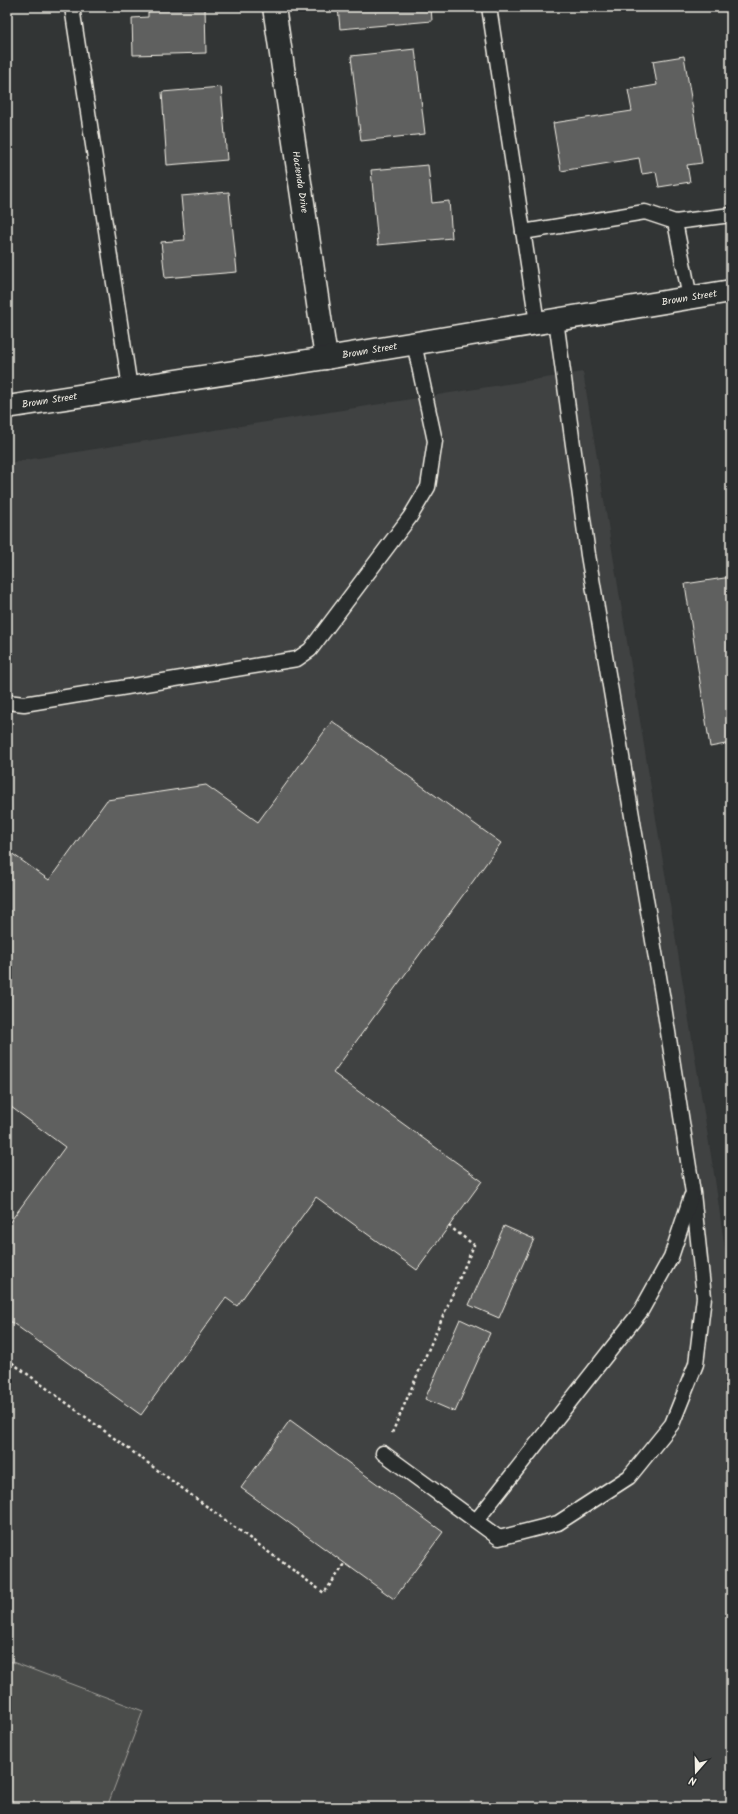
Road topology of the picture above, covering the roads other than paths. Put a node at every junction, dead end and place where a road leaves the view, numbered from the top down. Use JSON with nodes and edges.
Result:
{"nodes":[{"id":1,"x":72,"y":7,"type":"edge"},
{"id":2,"x":274,"y":7,"type":"edge"},
{"id":3,"x":489,"y":7,"type":"edge"},
{"id":4,"x":731,"y":215,"type":"edge"},
{"id":5,"x":675,"y":222,"type":"junction"},
{"id":6,"x":523,"y":232,"type":"junction"},
{"id":7,"x":731,"y":291,"type":"edge"},
{"id":8,"x":690,"y":298,"type":"junction"},
{"id":9,"x":546,"y":322,"type":"junction"},
{"id":10,"x":414,"y":343,"type":"junction"},
{"id":11,"x":326,"y":358,"type":"junction"},
{"id":12,"x":130,"y":388,"type":"junction"},
{"id":13,"x":7,"y":407,"type":"edge"},
{"id":14,"x":7,"y":702,"type":"edge"},
{"id":15,"x":693,"y":1193,"type":"junction"},
{"id":16,"x":383,"y":1453,"type":"road end"},
{"id":17,"x":476,"y":1521,"type":"junction"}],
"edges":[{"from":1,"to":12,"type":"lane"},
{"from":2,"to":11,"type":"main road","name":"Hacienda Drive"},
{"from":3,"to":6,"type":"lane"},
{"from":4,"to":5,"type":"lane"},
{"from":5,"to":6,"type":"lane"},
{"from":5,"to":8,"type":"lane"},
{"from":6,"to":9,"type":"lane"},
{"from":7,"to":8,"type":"main road","name":"Brown Street"},
{"from":8,"to":9,"type":"main road","name":"Brown Street"},
{"from":9,"to":10,"type":"main road","name":"Brown Street"},
{"from":9,"to":15,"type":"lane"},
{"from":10,"to":11,"type":"main road","name":"Brown Street"},
{"from":10,"to":14,"type":"lane"},
{"from":11,"to":12,"type":"main road","name":"Brown Street"},
{"from":12,"to":13,"type":"main road","name":"Brown Street"},
{"from":15,"to":17,"type":"lane"},
{"from":15,"to":17,"type":"lane"},
{"from":16,"to":17,"type":"lane"}]}
